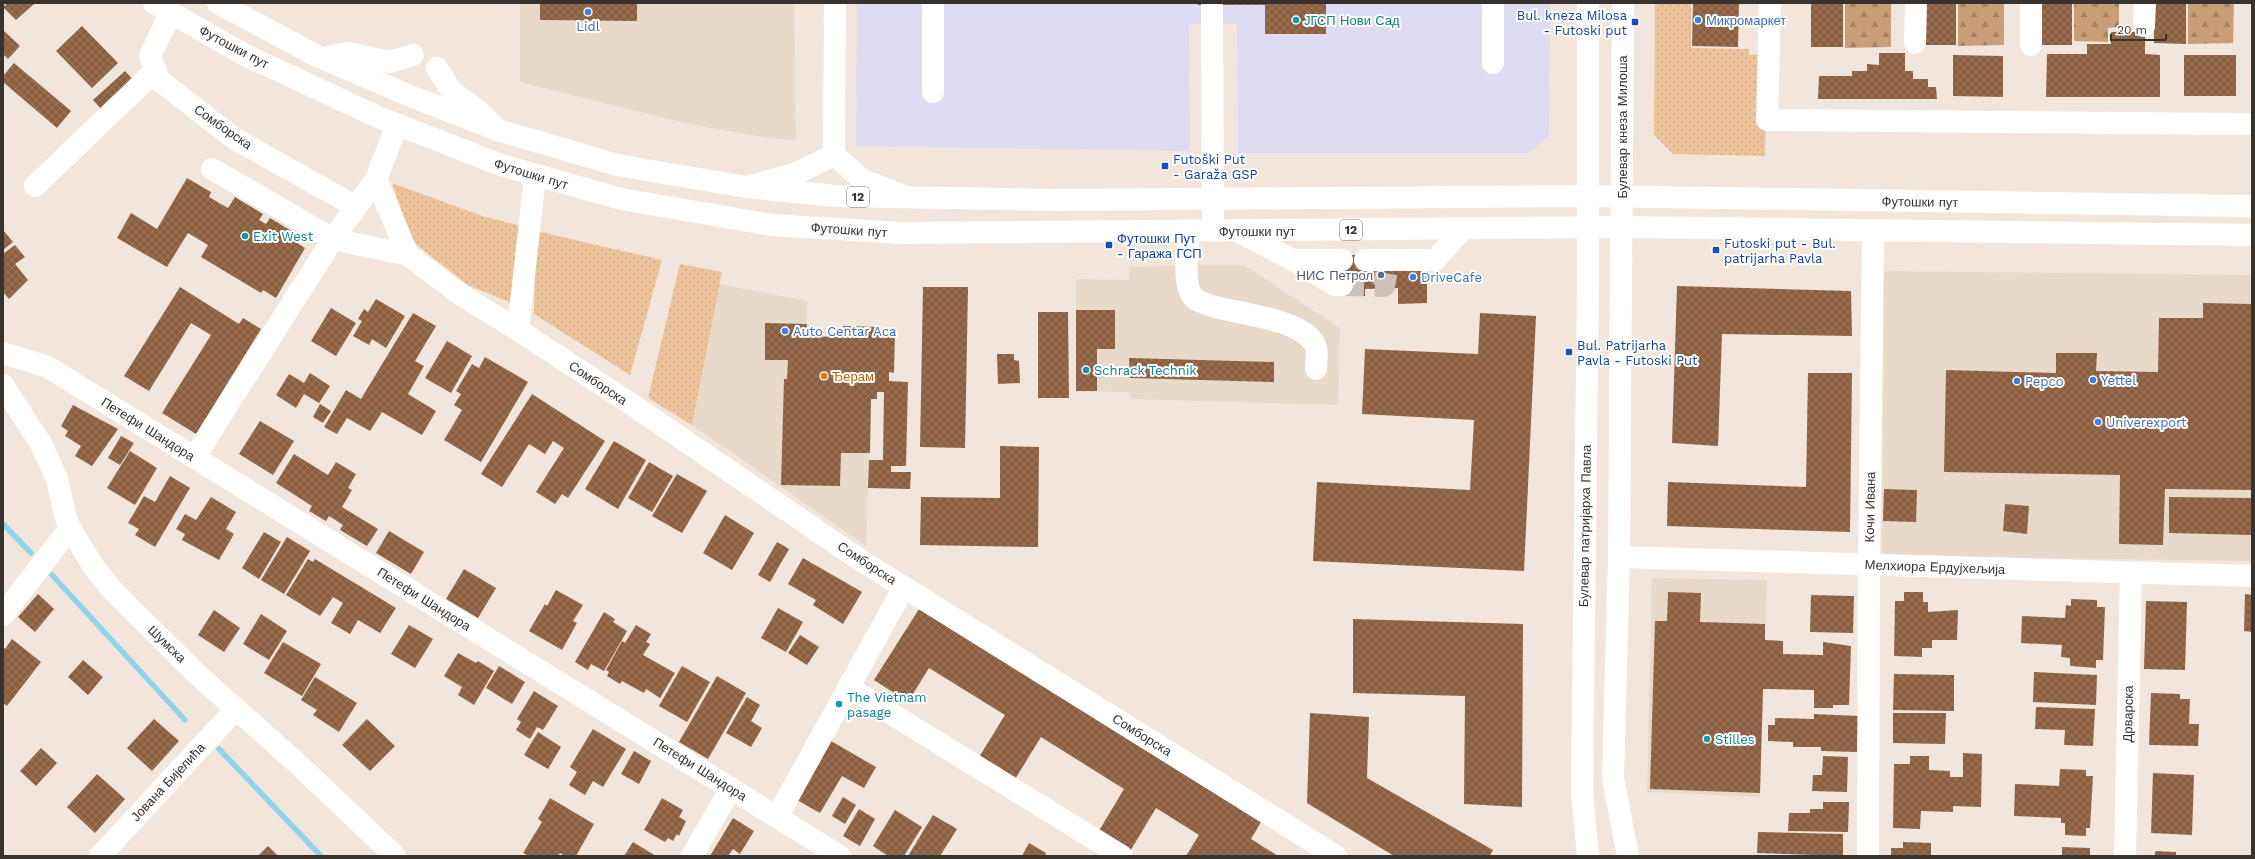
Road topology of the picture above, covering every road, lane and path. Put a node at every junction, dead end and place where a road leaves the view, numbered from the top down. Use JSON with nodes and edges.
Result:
{"nodes":[{"id":1,"x":218,"y":3,"type":"edge"},
{"id":2,"x":835,"y":3,"type":"edge"},
{"id":3,"x":933,"y":3,"type":"edge"},
{"id":4,"x":1493,"y":3,"type":"edge"},
{"id":5,"x":1588,"y":3,"type":"edge"},
{"id":6,"x":1623,"y":3,"type":"edge"},
{"id":7,"x":1770,"y":3,"type":"edge"},
{"id":8,"x":1916,"y":3,"type":"edge"},
{"id":9,"x":2031,"y":3,"type":"edge"},
{"id":10,"x":2145,"y":3,"type":"edge"},
{"id":11,"x":1212,"y":5,"type":"dead end"},
{"id":12,"x":163,"y":8,"type":"edge"},
{"id":13,"x":2144,"y":26,"type":"dead end"},
{"id":14,"x":1915,"y":43,"type":"dead end"},
{"id":15,"x":2031,"y":45,"type":"dead end"},
{"id":16,"x":413,"y":55,"type":"dead end"},
{"id":17,"x":324,"y":58,"type":"junction"},
{"id":18,"x":1493,"y":63,"type":"dead end"},
{"id":19,"x":437,"y":68,"type":"dead end"},
{"id":20,"x":156,"y":70,"type":"junction"},
{"id":21,"x":933,"y":92,"type":"dead end"},
{"id":22,"x":2252,"y":124,"type":"edge"},
{"id":23,"x":397,"y":125,"type":"junction"},
{"id":24,"x":498,"y":130,"type":"junction"},
{"id":25,"x":834,"y":155,"type":"junction"},
{"id":26,"x":212,"y":169,"type":"dead end"},
{"id":27,"x":535,"y":176,"type":"junction"},
{"id":28,"x":376,"y":179,"type":"junction"},
{"id":29,"x":35,"y":186,"type":"dead end"},
{"id":30,"x":746,"y":187,"type":"junction"},
{"id":31,"x":1588,"y":196,"type":"junction"},
{"id":32,"x":1622,"y":196,"type":"junction"},
{"id":33,"x":908,"y":198,"type":"junction"},
{"id":34,"x":1213,"y":198,"type":"junction"},
{"id":35,"x":355,"y":206,"type":"junction"},
{"id":36,"x":2252,"y":206,"type":"edge"},
{"id":37,"x":1588,"y":228,"type":"junction"},
{"id":38,"x":1622,"y":228,"type":"junction"},
{"id":39,"x":1463,"y":229,"type":"junction"},
{"id":40,"x":1873,"y":230,"type":"junction"},
{"id":41,"x":1189,"y":231,"type":"junction"},
{"id":42,"x":1213,"y":231,"type":"junction"},
{"id":43,"x":1239,"y":232,"type":"junction"},
{"id":44,"x":2252,"y":235,"type":"edge"},
{"id":45,"x":333,"y":240,"type":"junction"},
{"id":46,"x":408,"y":255,"type":"junction"},
{"id":47,"x":1293,"y":260,"type":"junction"},
{"id":48,"x":1342,"y":260,"type":"tunnel mouth"},
{"id":49,"x":1365,"y":260,"type":"dead end"},
{"id":50,"x":1342,"y":285,"type":"tunnel mouth"},
{"id":51,"x":518,"y":330,"type":"junction"},
{"id":52,"x":3,"y":352,"type":"edge"},
{"id":53,"x":1316,"y":369,"type":"dead end"},
{"id":54,"x":3,"y":385,"type":"edge"},
{"id":55,"x":194,"y":458,"type":"junction"},
{"id":56,"x":70,"y":528,"type":"junction"},
{"id":57,"x":1619,"y":557,"type":"junction"},
{"id":58,"x":1869,"y":565,"type":"junction"},
{"id":59,"x":2131,"y":573,"type":"junction"},
{"id":60,"x":2252,"y":576,"type":"edge"},
{"id":61,"x":904,"y":587,"type":"junction"},
{"id":62,"x":3,"y":614,"type":"edge"},
{"id":63,"x":848,"y":687,"type":"junction"},
{"id":64,"x":236,"y":709,"type":"junction"},
{"id":65,"x":731,"y":788,"type":"junction"},
{"id":66,"x":777,"y":817,"type":"junction"},
{"id":67,"x":100,"y":856,"type":"edge"},
{"id":68,"x":395,"y":856,"type":"edge"},
{"id":69,"x":692,"y":856,"type":"edge"},
{"id":70,"x":840,"y":856,"type":"edge"},
{"id":71,"x":1122,"y":856,"type":"edge"},
{"id":72,"x":1336,"y":856,"type":"edge"},
{"id":73,"x":1588,"y":856,"type":"edge"},
{"id":74,"x":1628,"y":856,"type":"edge"},
{"id":75,"x":1868,"y":856,"type":"edge"},
{"id":76,"x":2125,"y":856,"type":"edge"}],
"edges":[{"from":1,"to":17,"type":"main road","number":"12"},
{"from":2,"to":25,"type":"main road"},
{"from":3,"to":21,"type":"main road"},
{"from":4,"to":18,"type":"main road"},
{"from":5,"to":31,"type":"main road"},
{"from":6,"to":32,"type":"main road","name":"Булевар кнеза Милоша"},
{"from":7,"to":22,"type":"main road"},
{"from":8,"to":14,"type":"main road"},
{"from":9,"to":15,"type":"main road"},
{"from":10,"to":13,"type":"main road"},
{"from":11,"to":34,"type":"main road"},
{"from":12,"to":20,"type":"main road","name":"Сомборска"},
{"from":12,"to":23,"type":"main road","name":"Футошки пут","number":"12"},
{"from":16,"to":17,"type":"main road"},
{"from":17,"to":24,"type":"main road","number":"12"},
{"from":19,"to":24,"type":"main road"},
{"from":20,"to":29,"type":"main road"},
{"from":20,"to":35,"type":"main road","name":"Сомборска"},
{"from":23,"to":27,"type":"main road","name":"Футошки пут","number":"12"},
{"from":23,"to":28,"type":"main road"},
{"from":24,"to":30,"type":"main road","number":"12"},
{"from":25,"to":30,"type":"main road"},
{"from":25,"to":33,"type":"main road"},
{"from":26,"to":45,"type":"main road","name":"Сомборска"},
{"from":27,"to":41,"type":"main road","name":"Футошки пут","number":"12"},
{"from":27,"to":51,"type":"main road"},
{"from":28,"to":35,"type":"main road"},
{"from":28,"to":46,"type":"main road","name":"Сомборска"},
{"from":30,"to":33,"type":"main road","number":"12"},
{"from":31,"to":32,"type":"main road","name":"Футошки пут"},
{"from":31,"to":34,"type":"main road","number":"12"},
{"from":31,"to":37,"type":"main road","name":"Булевар патријарха Павла"},
{"from":32,"to":36,"type":"main road","name":"Футошки пут"},
{"from":32,"to":38,"type":"main road","name":"Булевар кнеза Милоша"},
{"from":33,"to":34,"type":"main road","number":"12"},
{"from":34,"to":42,"type":"main road"},
{"from":35,"to":45,"type":"main road"},
{"from":37,"to":38,"type":"main road","number":"12"},
{"from":37,"to":39,"type":"main road","name":"Футошки пут","number":"12"},
{"from":37,"to":73,"type":"main road","name":"Булевар патријарха Павла"},
{"from":38,"to":40,"type":"main road"},
{"from":38,"to":57,"type":"main road"},
{"from":39,"to":43,"type":"main road","name":"Футошки пут","number":"12"},
{"from":39,"to":49,"type":"main road"},
{"from":40,"to":44,"type":"main road"},
{"from":40,"to":58,"type":"main road","name":"Кочи Ивана"},
{"from":41,"to":42,"type":"main road","name":"Футошки пут","number":"12"},
{"from":41,"to":53,"type":"main road"},
{"from":42,"to":43,"type":"main road","name":"Футошки пут","number":"12"},
{"from":43,"to":47,"type":"main road"},
{"from":45,"to":46,"type":"main road","name":"Сомборска"},
{"from":45,"to":55,"type":"main road"},
{"from":46,"to":51,"type":"main road","name":"Сомборска"},
{"from":47,"to":48,"type":"main road"},
{"from":47,"to":50,"type":"main road"},
{"from":51,"to":61,"type":"main road","name":"Сомборска"},
{"from":52,"to":55,"type":"main road","name":"Петефи Шандора"},
{"from":54,"to":56,"type":"main road","name":"Шумска"},
{"from":55,"to":65,"type":"main road","name":"Петефи Шандора"},
{"from":56,"to":62,"type":"main road"},
{"from":56,"to":64,"type":"main road","name":"Шумска"},
{"from":57,"to":58,"type":"main road","name":"Мелхиора Ердујхељија"},
{"from":57,"to":74,"type":"main road"},
{"from":58,"to":59,"type":"main road","name":"Мелхиора Ердујхељија"},
{"from":58,"to":75,"type":"main road","name":"Кочи Ивана"},
{"from":59,"to":60,"type":"main road","name":"Мелхиора Ердујхељија"},
{"from":59,"to":76,"type":"main road","name":"Дрварска"},
{"from":61,"to":63,"type":"main road"},
{"from":61,"to":72,"type":"main road","name":"Сомборска"},
{"from":63,"to":66,"type":"main road"},
{"from":63,"to":71,"type":"main road"},
{"from":64,"to":67,"type":"main road","name":"Јована Бијелића"},
{"from":64,"to":68,"type":"main road","name":"Шумска"},
{"from":65,"to":66,"type":"main road","name":"Петефи Шандора"},
{"from":65,"to":69,"type":"main road"},
{"from":66,"to":70,"type":"main road","name":"Петефи Шандора"}]}
